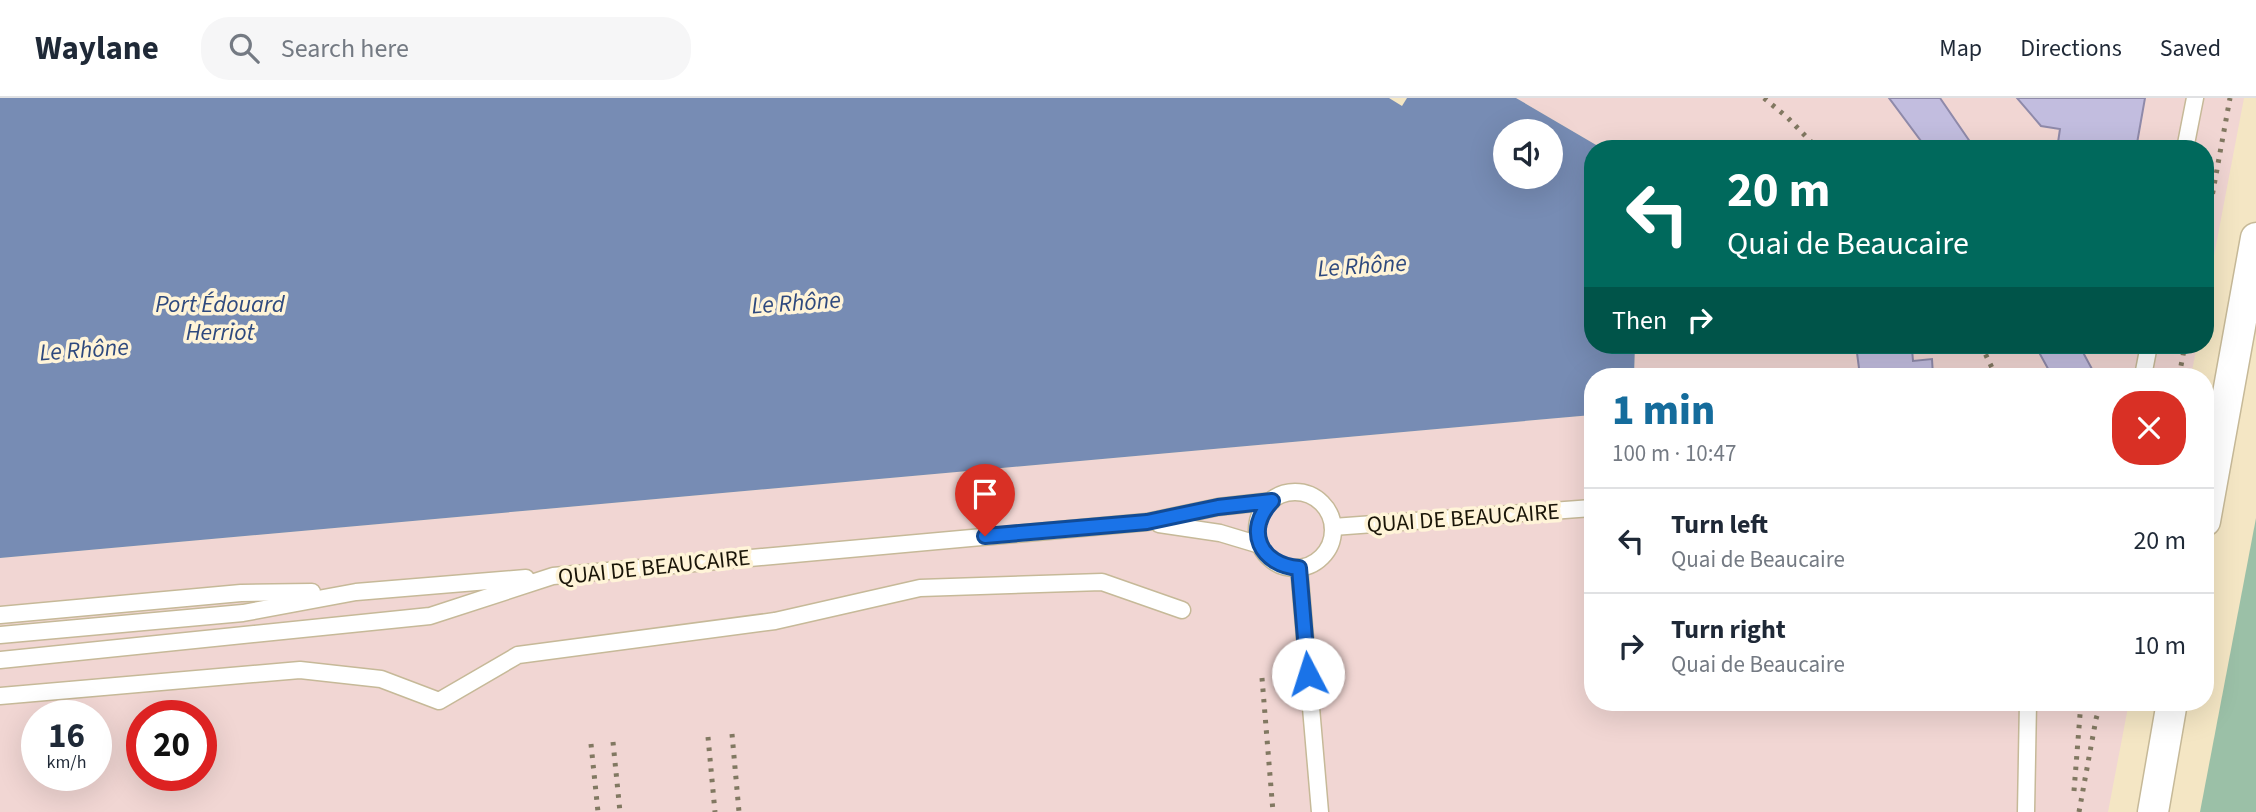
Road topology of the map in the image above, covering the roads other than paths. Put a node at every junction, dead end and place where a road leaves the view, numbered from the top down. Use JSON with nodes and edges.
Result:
{"nodes":[{"id":1,"x":2195,"y":98,"type":"edge"},
{"id":2,"x":2188,"y":140,"type":"edge"},
{"id":3,"x":2256,"y":238,"type":"edge"},
{"id":4,"x":2214,"y":471,"type":"edge"},
{"id":5,"x":1272,"y":501,"type":"junction"},
{"id":6,"x":1584,"y":509,"type":"edge"},
{"id":7,"x":1147,"y":522,"type":"junction"},
{"id":8,"x":1333,"y":527,"type":"junction"},
{"id":9,"x":1260,"y":545,"type":"junction"},
{"id":10,"x":1299,"y":568,"type":"junction"},
{"id":11,"x":553,"y":576,"type":"junction"},
{"id":12,"x":356,"y":592,"type":"junction"},
{"id":13,"x":1182,"y":610,"type":"dead end"},
{"id":14,"x":0,"y":615,"type":"edge"},
{"id":15,"x":0,"y":635,"type":"edge"},
{"id":16,"x":0,"y":660,"type":"edge"},
{"id":17,"x":0,"y":696,"type":"edge"},
{"id":18,"x":2028,"y":711,"type":"edge"},
{"id":19,"x":2170,"y":711,"type":"edge"},
{"id":20,"x":1320,"y":812,"type":"edge"},
{"id":21,"x":2026,"y":812,"type":"edge"},
{"id":22,"x":2152,"y":812,"type":"edge"}],
"edges":[{"from":1,"to":2,"type":"lane"},
{"from":3,"to":4,"type":"street"},
{"from":5,"to":7,"type":"lane","name":"QUAI DE BEAUCAIRE"},
{"from":5,"to":8,"type":"lane","name":"QUAI DE BEAUCAIRE"},
{"from":5,"to":9,"type":"lane"},
{"from":6,"to":8,"type":"lane","name":"QUAI DE BEAUCAIRE"},
{"from":7,"to":9,"type":"lane","name":"QUAI DE BEAUCAIRE"},
{"from":7,"to":11,"type":"lane","name":"QUAI DE BEAUCAIRE"},
{"from":8,"to":10,"type":"lane","name":"QUAI DE BEAUCAIRE"},
{"from":9,"to":10,"type":"lane","name":"QUAI DE BEAUCAIRE"},
{"from":10,"to":20,"type":"lane"},
{"from":11,"to":12,"type":"lane"},
{"from":11,"to":16,"type":"lane","name":"QUAI DE BEAUCAIRE"},
{"from":12,"to":14,"type":"lane"},
{"from":12,"to":15,"type":"lane"},
{"from":13,"to":17,"type":"lane"},
{"from":18,"to":21,"type":"lane"},
{"from":19,"to":22,"type":"street"}]}
